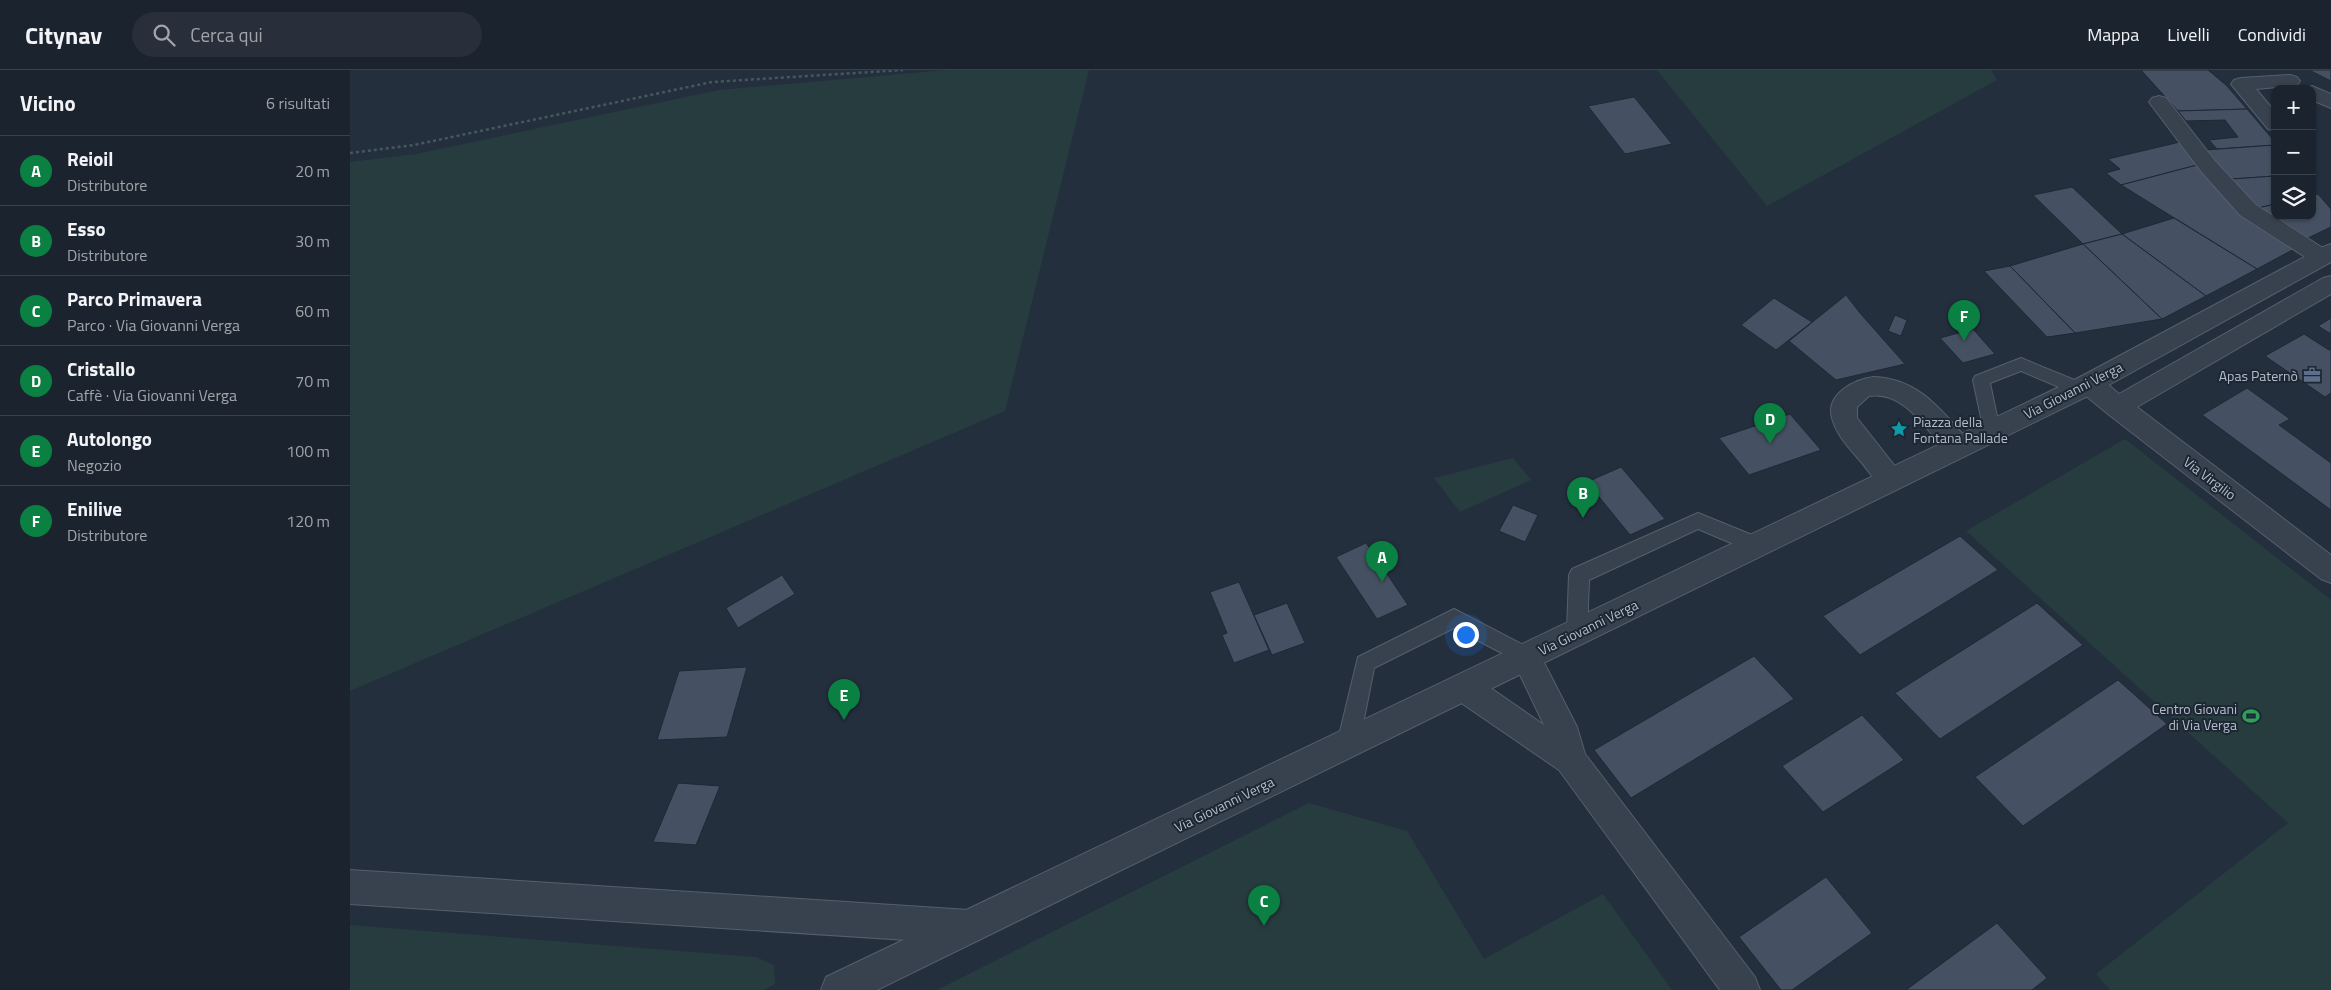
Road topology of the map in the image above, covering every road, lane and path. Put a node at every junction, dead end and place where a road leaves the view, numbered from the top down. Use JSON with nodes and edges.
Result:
{"nodes":[{"id":1,"x":903,"y":70,"type":"edge"},
{"id":2,"x":2270,"y":70,"type":"edge"},
{"id":3,"x":2298,"y":85,"type":"edge"},
{"id":4,"x":2159,"y":102,"type":"dead end"},
{"id":5,"x":2271,"y":120,"type":"edge"},
{"id":6,"x":350,"y":152,"type":"edge"},
{"id":7,"x":2326,"y":255,"type":"edge"},
{"id":8,"x":2331,"y":284,"type":"edge"},
{"id":9,"x":2084,"y":386,"type":"junction"},
{"id":10,"x":2117,"y":407,"type":"junction"},
{"id":11,"x":1991,"y":431,"type":"junction"},
{"id":12,"x":1960,"y":447,"type":"junction"},
{"id":13,"x":1892,"y":479,"type":"junction"},
{"id":14,"x":1755,"y":545,"type":"junction"},
{"id":15,"x":2331,"y":571,"type":"edge"},
{"id":16,"x":1578,"y":632,"type":"junction"},
{"id":17,"x":1526,"y":656,"type":"junction"},
{"id":18,"x":1464,"y":688,"type":"junction"},
{"id":19,"x":1348,"y":744,"type":"junction"},
{"id":20,"x":1570,"y":760,"type":"junction"},
{"id":21,"x":350,"y":887,"type":"edge"},
{"id":22,"x":969,"y":927,"type":"junction"},
{"id":23,"x":839,"y":990,"type":"edge"},
{"id":24,"x":1742,"y":990,"type":"edge"}],
"edges":[{"from":1,"to":6,"type":"path"},
{"from":2,"to":3,"type":"street"},
{"from":3,"to":5,"type":"street"},
{"from":4,"to":7,"type":"street"},
{"from":7,"to":9,"type":"street","name":"Via Giovanni Verga"},
{"from":8,"to":10,"type":"street"},
{"from":9,"to":10,"type":"street","name":"Via Virgilio"},
{"from":9,"to":11,"type":"street","name":"Via Giovanni Verga"},
{"from":9,"to":11,"type":"lane"},
{"from":10,"to":15,"type":"street","name":"Via Virgilio"},
{"from":11,"to":12,"type":"street","name":"Via Giovanni Verga"},
{"from":12,"to":13,"type":"street","name":"Via Giovanni Verga"},
{"from":12,"to":13,"type":"street"},
{"from":13,"to":14,"type":"street","name":"Via Giovanni Verga"},
{"from":14,"to":16,"type":"street","name":"Via Giovanni Verga"},
{"from":14,"to":16,"type":"lane"},
{"from":16,"to":17,"type":"street","name":"Via Giovanni Verga"},
{"from":17,"to":18,"type":"street","name":"Via Giovanni Verga"},
{"from":17,"to":19,"type":"lane"},
{"from":17,"to":20,"type":"street"},
{"from":18,"to":19,"type":"street","name":"Via Giovanni Verga"},
{"from":18,"to":20,"type":"street"},
{"from":19,"to":22,"type":"street","name":"Via Giovanni Verga"},
{"from":20,"to":24,"type":"street"},
{"from":21,"to":22,"type":"street"},
{"from":22,"to":23,"type":"street","name":"Via Giovanni Verga"}]}
